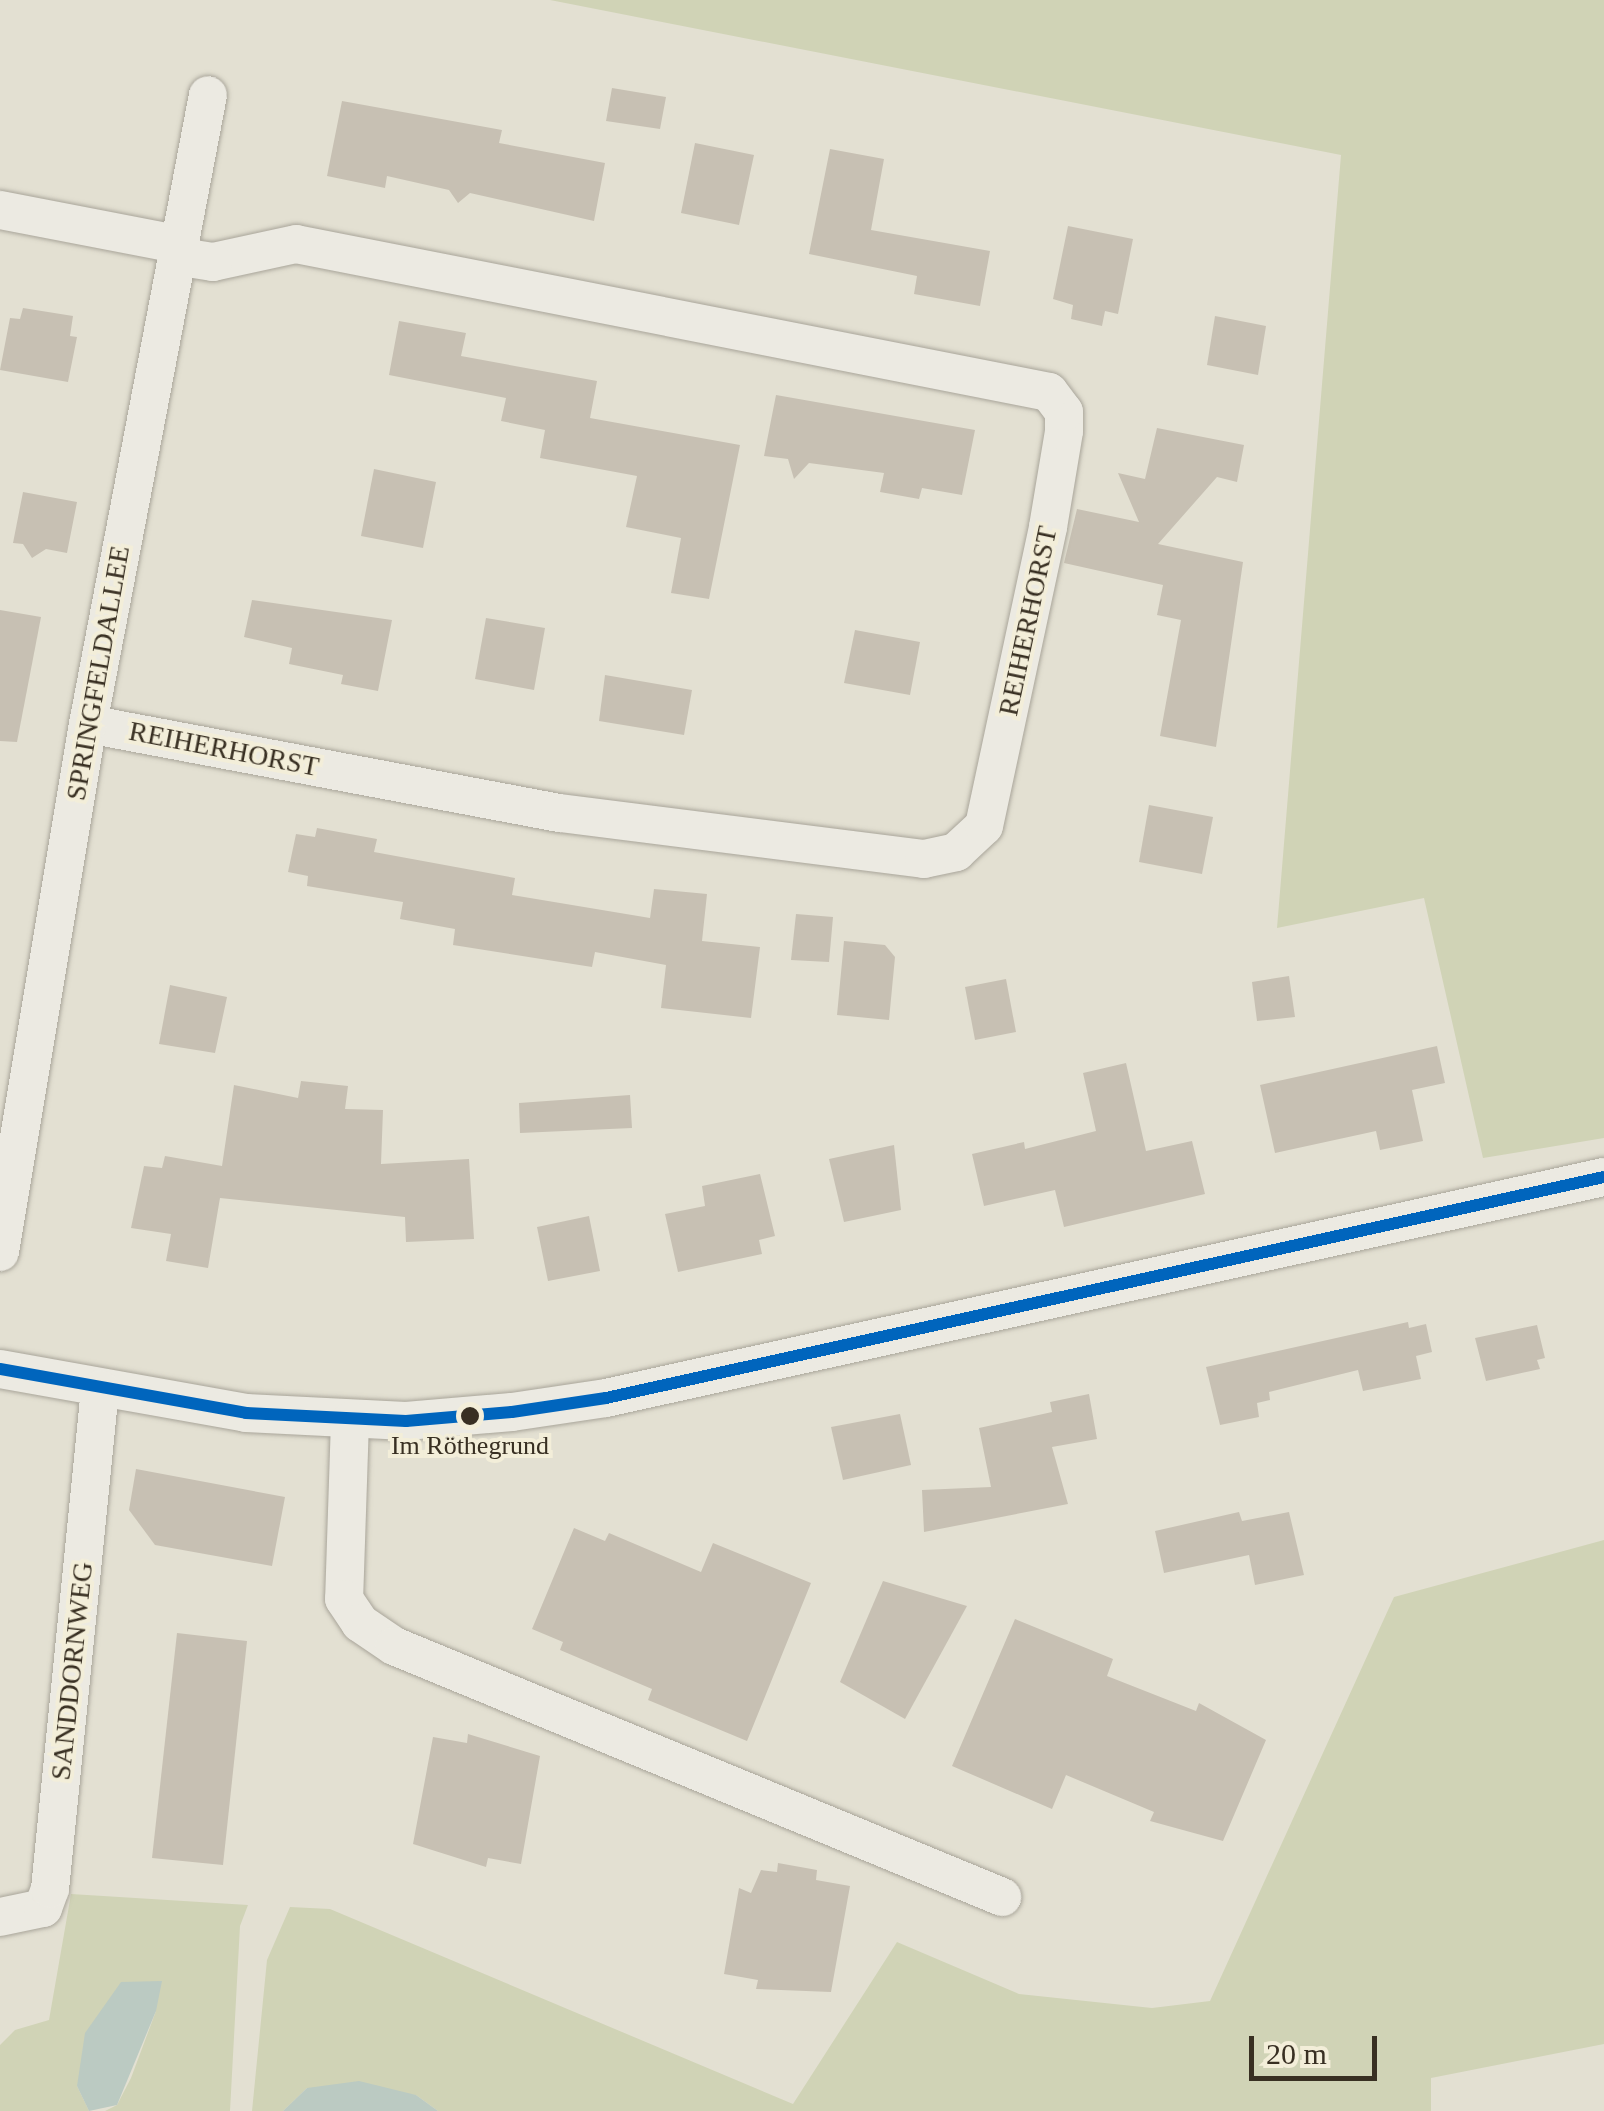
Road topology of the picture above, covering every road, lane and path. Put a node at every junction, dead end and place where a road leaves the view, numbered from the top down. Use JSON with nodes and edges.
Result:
{"nodes":[{"id":1,"x":208,"y":96,"type":"dead end"},
{"id":2,"x":0,"y":210,"type":"edge"},
{"id":3,"x":177,"y":250,"type":"junction"},
{"id":4,"x":88,"y":724,"type":"junction"},
{"id":5,"x":1604,"y":1178,"type":"edge"},
{"id":6,"x":0,"y":1252,"type":"edge"},
{"id":7,"x":0,"y":1369,"type":"edge"},
{"id":8,"x":100,"y":1389,"type":"junction"},
{"id":9,"x":350,"y":1421,"type":"junction"},
{"id":10,"x":1002,"y":1897,"type":"dead end"},
{"id":11,"x":0,"y":1917,"type":"edge"}],
"edges":[{"from":1,"to":3,"type":"street","name":"SPRINGFELDALLEE"},
{"from":2,"to":3,"type":"street"},
{"from":3,"to":4,"type":"street","name":"SPRINGFELDALLEE"},
{"from":3,"to":4,"type":"street","name":"REIHERHORST"},
{"from":4,"to":6,"type":"street","name":"SPRINGFELDALLEE"},
{"from":5,"to":9,"type":"street"},
{"from":7,"to":8,"type":"street"},
{"from":8,"to":9,"type":"street"},
{"from":8,"to":11,"type":"street","name":"SANDDORNWEG"},
{"from":9,"to":10,"type":"street"}]}
